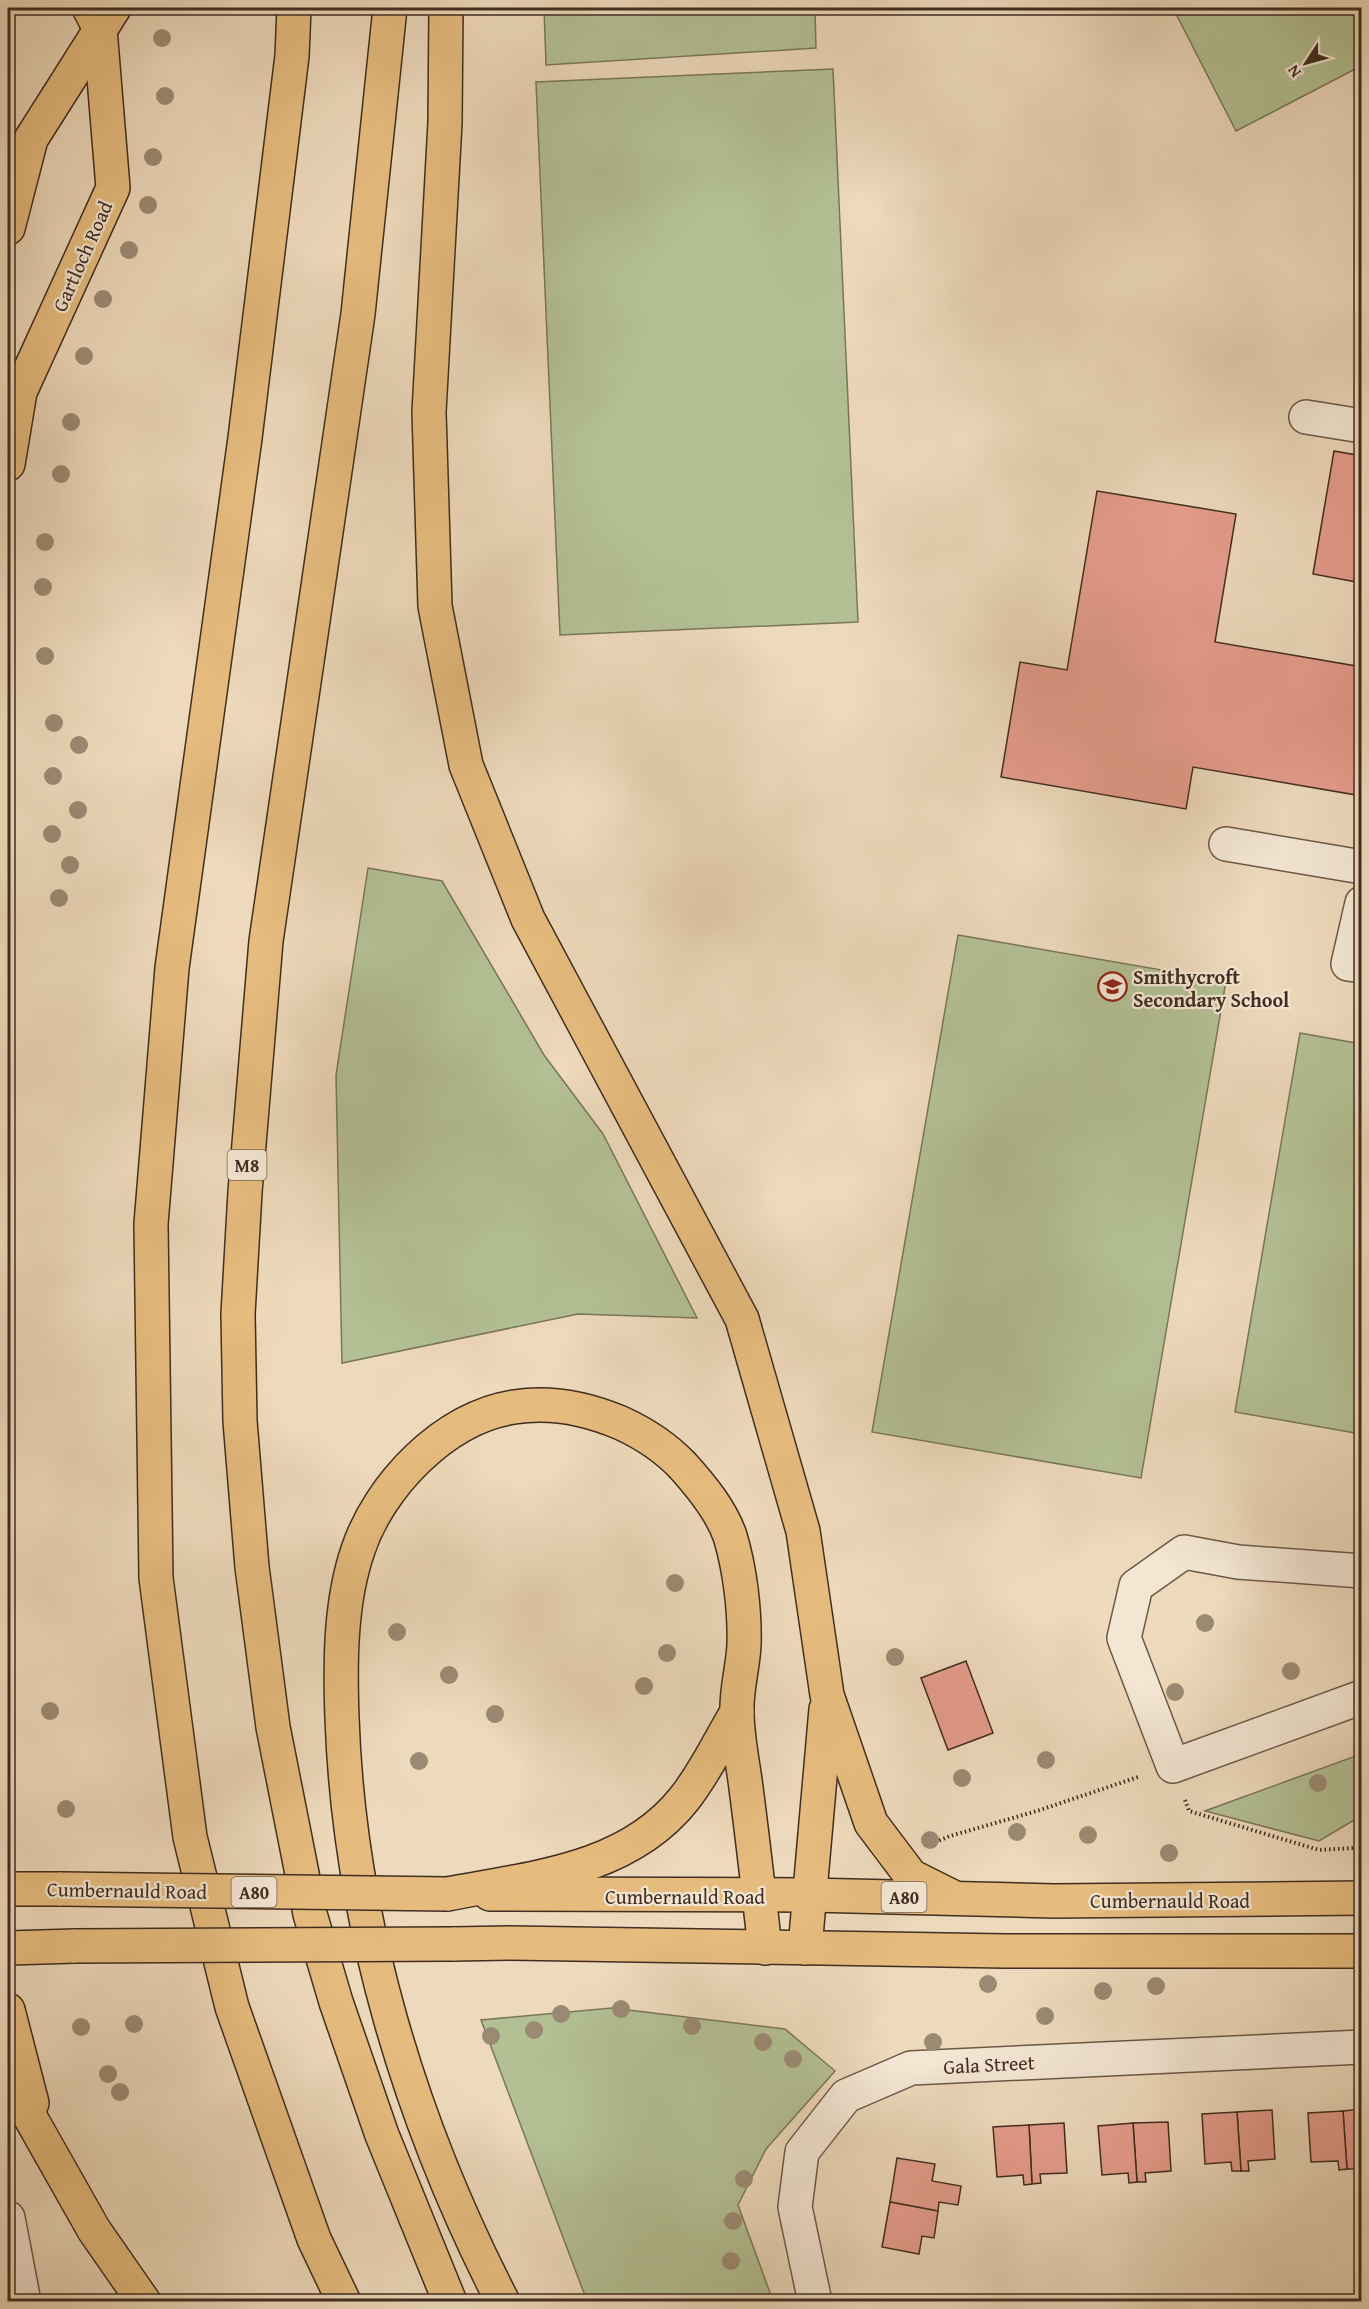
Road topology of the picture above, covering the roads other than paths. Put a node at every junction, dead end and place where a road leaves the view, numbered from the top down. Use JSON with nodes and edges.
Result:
{"nodes":[{"id":1,"x":294,"y":8,"type":"edge"},
{"id":2,"x":390,"y":8,"type":"edge"},
{"id":3,"x":446,"y":8,"type":"edge"},
{"id":4,"x":101,"y":15,"type":"edge"},
{"id":5,"x":8,"y":228,"type":"edge"},
{"id":6,"x":1306,"y":417,"type":"dead end"},
{"id":7,"x":1362,"y":426,"type":"edge"},
{"id":8,"x":8,"y":464,"type":"edge"},
{"id":9,"x":1226,"y":844,"type":"dead end"},
{"id":10,"x":1362,"y":867,"type":"edge"},
{"id":11,"x":1362,"y":903,"type":"edge"},
{"id":12,"x":1362,"y":966,"type":"edge"},
{"id":13,"x":1362,"y":1571,"type":"edge"},
{"id":14,"x":827,"y":1695,"type":"junction"},
{"id":15,"x":1362,"y":1697,"type":"edge"},
{"id":16,"x":737,"y":1712,"type":"junction"},
{"id":17,"x":8,"y":1889,"type":"edge"},
{"id":18,"x":447,"y":1894,"type":"junction"},
{"id":19,"x":809,"y":1895,"type":"junction"},
{"id":20,"x":760,"y":1897,"type":"junction"},
{"id":21,"x":953,"y":1897,"type":"junction"},
{"id":22,"x":1362,"y":1898,"type":"edge"},
{"id":23,"x":8,"y":1948,"type":"edge"},
{"id":24,"x":765,"y":1948,"type":"junction"},
{"id":25,"x":805,"y":1948,"type":"junction"},
{"id":26,"x":1362,"y":1951,"type":"edge"},
{"id":27,"x":8,"y":2010,"type":"edge"},
{"id":28,"x":1362,"y":2047,"type":"edge"},
{"id":29,"x":8,"y":2078,"type":"edge"},
{"id":30,"x":40,"y":2134,"type":"junction"},
{"id":31,"x":8,"y":2218,"type":"edge"},
{"id":32,"x":24,"y":2301,"type":"edge"},
{"id":33,"x":144,"y":2301,"type":"edge"},
{"id":34,"x":344,"y":2301,"type":"edge"},
{"id":35,"x":450,"y":2301,"type":"edge"},
{"id":36,"x":503,"y":2301,"type":"edge"},
{"id":37,"x":815,"y":2301,"type":"edge"}],
"edges":[{"from":1,"to":34,"type":"main road"},
{"from":2,"to":35,"type":"main road","number":"M8"},
{"from":3,"to":14,"type":"main road"},
{"from":4,"to":5,"type":"main road"},
{"from":4,"to":8,"type":"main road","name":"Gartloch Road"},
{"from":6,"to":7,"type":"street"},
{"from":9,"to":10,"type":"street"},
{"from":11,"to":12,"type":"street"},
{"from":13,"to":15,"type":"street"},
{"from":14,"to":19,"type":"main road"},
{"from":14,"to":21,"type":"main road"},
{"from":16,"to":18,"type":"main road"},
{"from":16,"to":20,"type":"main road"},
{"from":16,"to":36,"type":"main road"},
{"from":17,"to":18,"type":"main road","name":"Cumbernauld Road","number":"A80","bridge":true},
{"from":18,"to":20,"type":"main road","name":"Cumbernauld Road","number":"A80"},
{"from":19,"to":20,"type":"main road","name":"Cumbernauld Road","number":"A80"},
{"from":19,"to":21,"type":"main road","name":"Cumbernauld Road","number":"A80"},
{"from":19,"to":25,"type":"main road"},
{"from":20,"to":24,"type":"main road"},
{"from":21,"to":22,"type":"main road","name":"Cumbernauld Road","number":"A80"},
{"from":23,"to":24,"type":"main road","bridge":true},
{"from":24,"to":25,"type":"main road"},
{"from":25,"to":26,"type":"main road"},
{"from":27,"to":30,"type":"main road"},
{"from":28,"to":37,"type":"street","name":"Gala Street"},
{"from":29,"to":30,"type":"main road"},
{"from":30,"to":33,"type":"main road"},
{"from":31,"to":32,"type":"street"}]}
